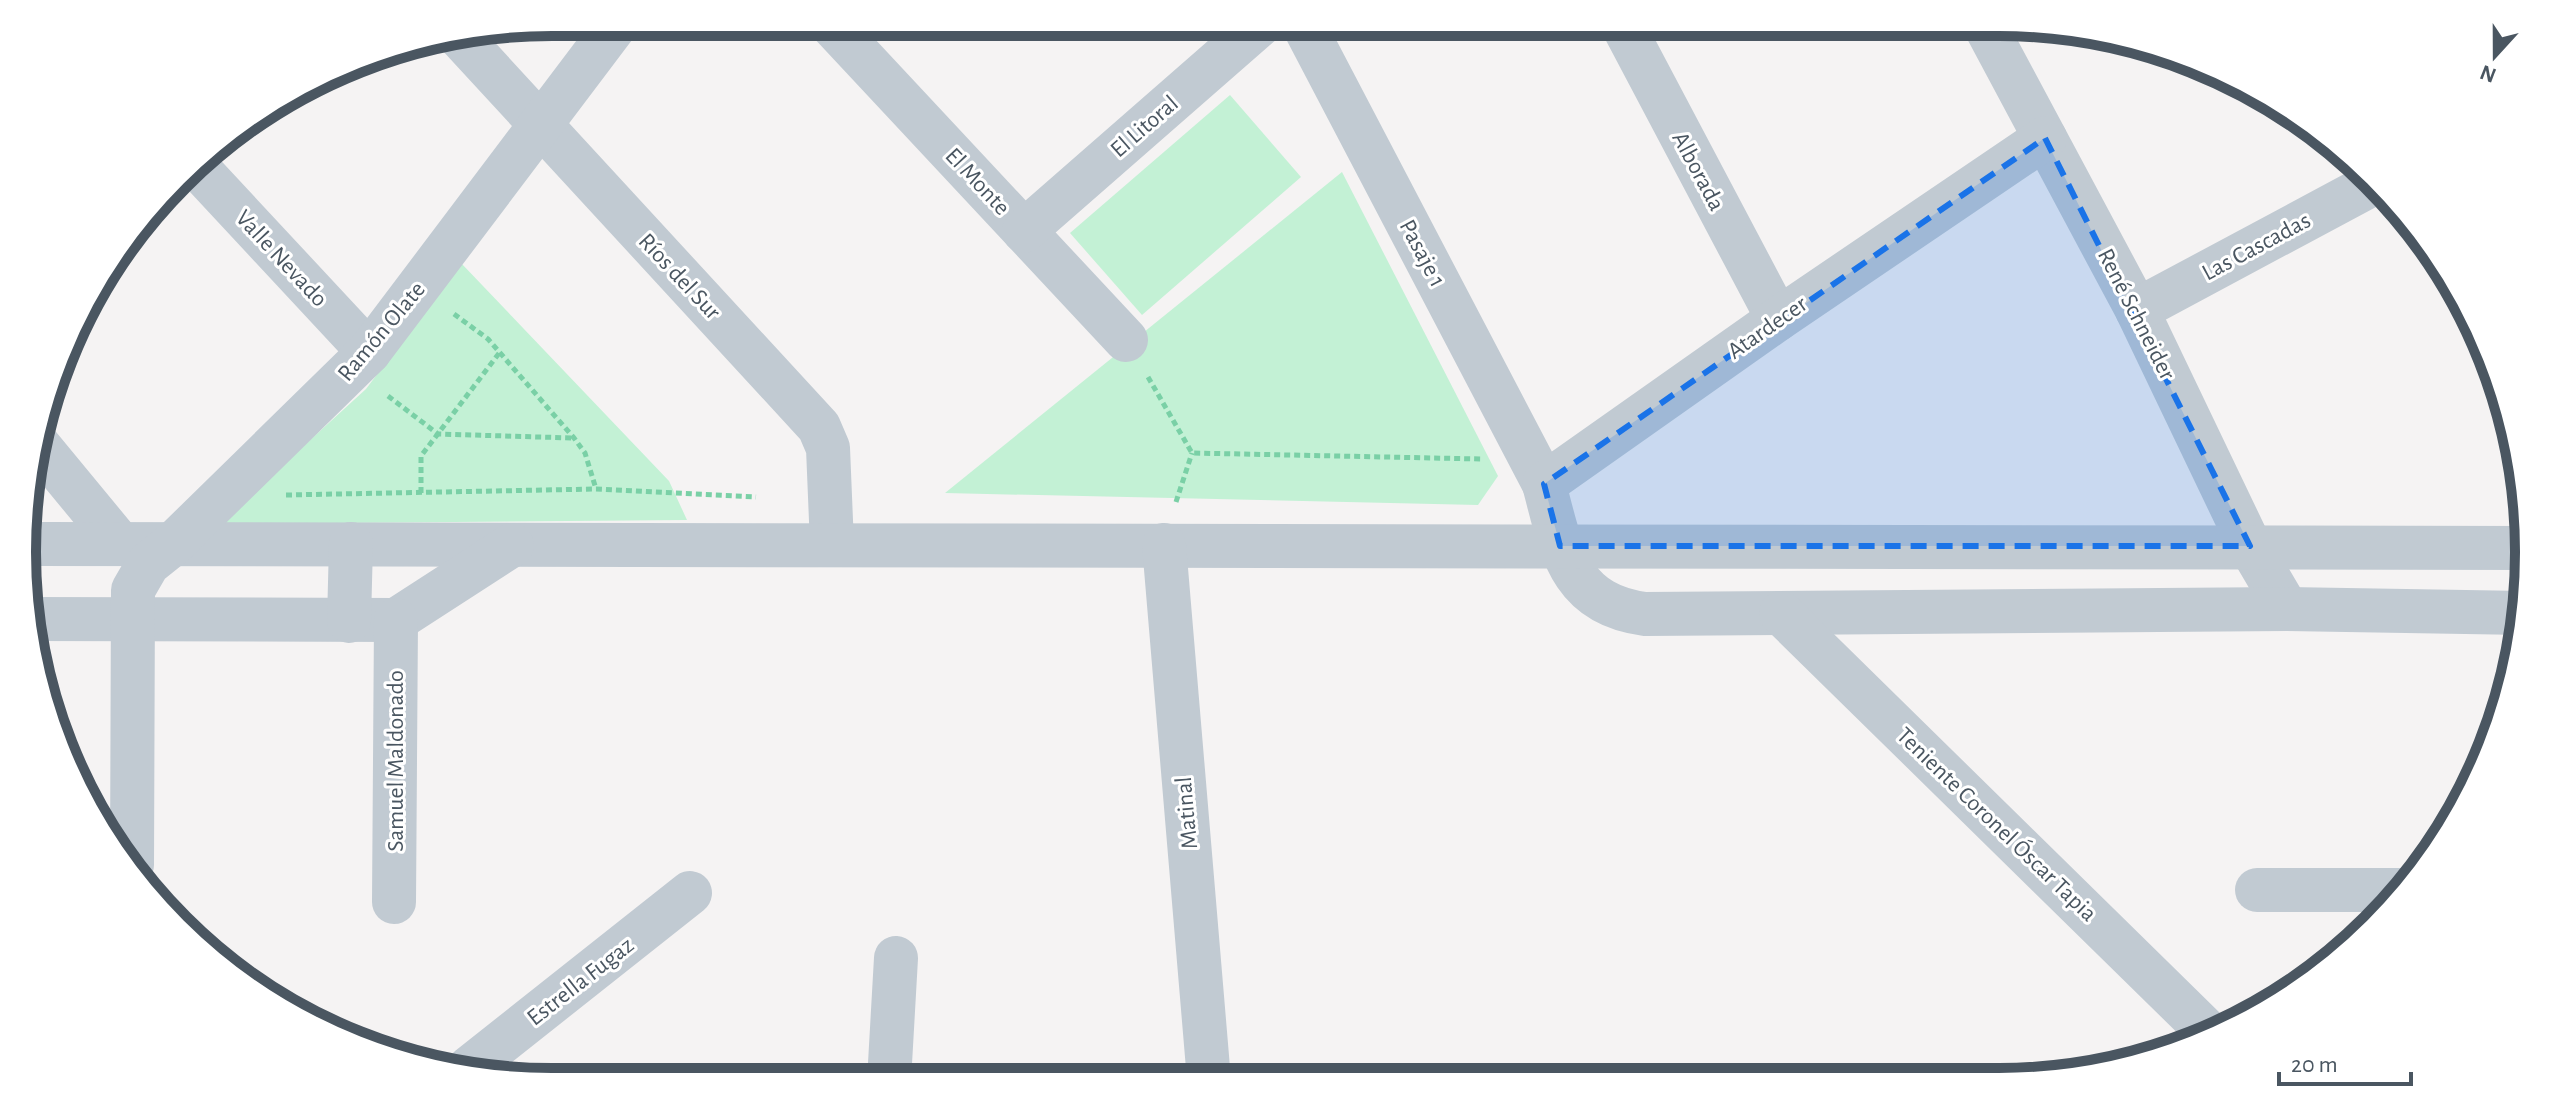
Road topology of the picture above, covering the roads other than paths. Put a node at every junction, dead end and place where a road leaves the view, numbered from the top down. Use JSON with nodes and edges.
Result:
{"nodes":[{"id":1,"x":607,"y":36,"type":"edge"},
{"id":2,"x":853,"y":36,"type":"edge"},
{"id":3,"x":1247,"y":36,"type":"edge"},
{"id":4,"x":1309,"y":36,"type":"edge"},
{"id":5,"x":1628,"y":36,"type":"edge"},
{"id":6,"x":1990,"y":36,"type":"edge"},
{"id":7,"x":466,"y":43,"type":"edge"},
{"id":8,"x":541,"y":124,"type":"junction"},
{"id":9,"x":2045,"y":138,"type":"junction"},
{"id":10,"x":202,"y":173,"type":"edge"},
{"id":11,"x":2365,"y":188,"type":"edge"},
{"id":12,"x":1024,"y":231,"type":"junction"},
{"id":13,"x":2137,"y":310,"type":"junction"},
{"id":14,"x":1778,"y":319,"type":"junction"},
{"id":15,"x":1126,"y":340,"type":"road end"},
{"id":16,"x":360,"y":360,"type":"junction"},
{"id":17,"x":46,"y":454,"type":"edge"},
{"id":18,"x":1538,"y":472,"type":"junction"},
{"id":19,"x":36,"y":544,"type":"edge"},
{"id":20,"x":120,"y":544,"type":"junction"},
{"id":21,"x":173,"y":544,"type":"junction"},
{"id":22,"x":351,"y":544,"type":"junction"},
{"id":23,"x":512,"y":545,"type":"junction"},
{"id":24,"x":832,"y":545,"type":"junction"},
{"id":25,"x":1164,"y":545,"type":"junction"},
{"id":26,"x":1560,"y":546,"type":"junction"},
{"id":27,"x":2250,"y":546,"type":"junction"},
{"id":28,"x":2515,"y":548,"type":"edge"},
{"id":29,"x":2287,"y":609,"type":"junction"},
{"id":30,"x":1781,"y":613,"type":"junction"},
{"id":31,"x":2512,"y":613,"type":"edge"},
{"id":32,"x":40,"y":619,"type":"edge"},
{"id":33,"x":133,"y":619,"type":"junction"},
{"id":34,"x":396,"y":620,"type":"junction"},
{"id":35,"x":349,"y":621,"type":"junction"},
{"id":36,"x":132,"y":851,"type":"edge"},
{"id":37,"x":2257,"y":890,"type":"dead end"},
{"id":38,"x":2389,"y":890,"type":"edge"},
{"id":39,"x":690,"y":893,"type":"dead end"},
{"id":40,"x":394,"y":902,"type":"dead end"},
{"id":41,"x":896,"y":958,"type":"dead end"},
{"id":42,"x":2202,"y":1026,"type":"edge"},
{"id":43,"x":476,"y":1062,"type":"edge"},
{"id":44,"x":890,"y":1068,"type":"edge"},
{"id":45,"x":1208,"y":1068,"type":"edge"}],
"edges":[{"from":1,"to":8,"type":"street","name":"Ramón Olate"},
{"from":2,"to":12,"type":"street","name":"El Monte"},
{"from":3,"to":12,"type":"street","name":"El Litoral"},
{"from":4,"to":18,"type":"street","name":"Pasaje 1"},
{"from":5,"to":14,"type":"street","name":"Alborada"},
{"from":6,"to":9,"type":"street","name":"René Schneider"},
{"from":7,"to":8,"type":"street","name":"Ríos del Sur"},
{"from":8,"to":16,"type":"street","name":"Ramón Olate"},
{"from":8,"to":24,"type":"street","name":"Ríos del Sur"},
{"from":9,"to":13,"type":"street","name":"René Schneider"},
{"from":9,"to":14,"type":"street","name":"Atardecer"},
{"from":10,"to":16,"type":"street","name":"Valle Nevado"},
{"from":11,"to":13,"type":"street","name":"Las Cascadas"},
{"from":12,"to":15,"type":"street","name":"El Monte"},
{"from":13,"to":27,"type":"street","name":"René Schneider"},
{"from":14,"to":18,"type":"street","name":"Atardecer"},
{"from":16,"to":21,"type":"street","name":"Ramón Olate"},
{"from":17,"to":20,"type":"street"},
{"from":18,"to":26,"type":"street"},
{"from":19,"to":20,"type":"street"},
{"from":20,"to":21,"type":"street"},
{"from":21,"to":22,"type":"street"},
{"from":21,"to":33,"type":"street","name":"Ramón Olate"},
{"from":22,"to":23,"type":"street"},
{"from":22,"to":35,"type":"street"},
{"from":23,"to":24,"type":"street"},
{"from":23,"to":34,"type":"street"},
{"from":24,"to":25,"type":"street"},
{"from":25,"to":26,"type":"street"},
{"from":25,"to":45,"type":"street","name":"Matinal"},
{"from":26,"to":27,"type":"street"},
{"from":26,"to":30,"type":"street"},
{"from":27,"to":28,"type":"street"},
{"from":27,"to":29,"type":"street","name":"René Schneider"},
{"from":29,"to":30,"type":"street"},
{"from":29,"to":31,"type":"street"},
{"from":30,"to":42,"type":"street","name":"Teniente Coronel Óscar Tapia"},
{"from":32,"to":33,"type":"street"},
{"from":33,"to":35,"type":"street"},
{"from":33,"to":36,"type":"street","name":"Ramón Olate"},
{"from":34,"to":35,"type":"street"},
{"from":34,"to":40,"type":"street","name":"Samuel Maldonado"},
{"from":37,"to":38,"type":"street"},
{"from":39,"to":43,"type":"street","name":"Estrella Fugaz"},
{"from":41,"to":44,"type":"street"}]}
